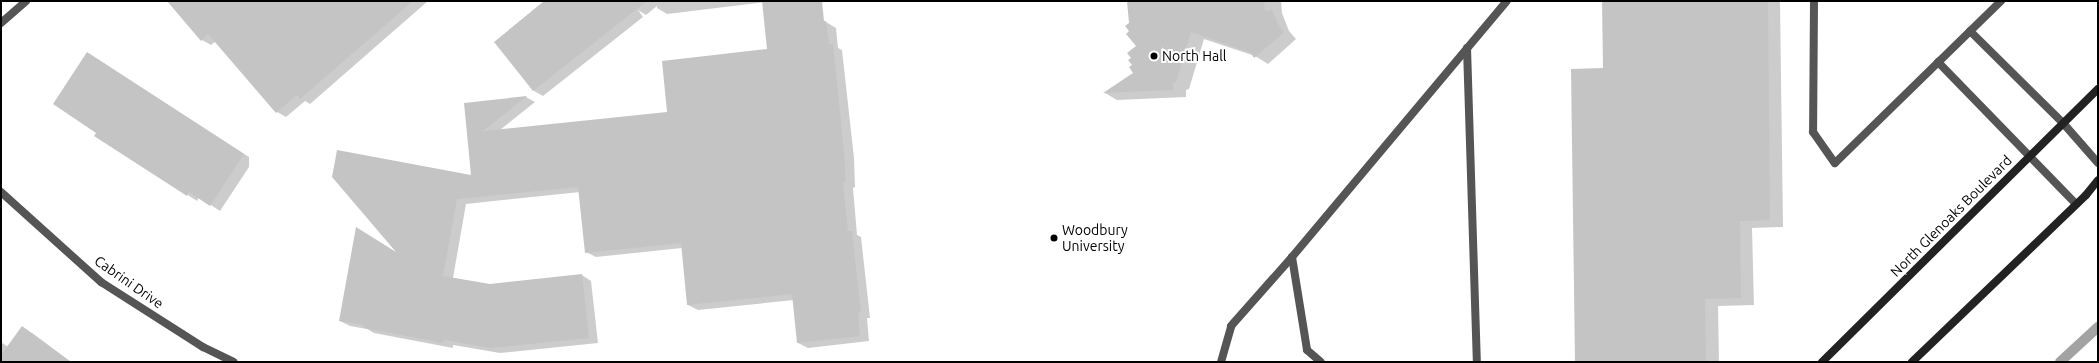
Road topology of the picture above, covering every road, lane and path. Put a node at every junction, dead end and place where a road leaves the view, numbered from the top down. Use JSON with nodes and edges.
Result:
{"nodes":[{"id":1,"x":26,"y":1,"type":"edge"},
{"id":2,"x":1507,"y":1,"type":"edge"},
{"id":3,"x":1814,"y":1,"type":"edge"},
{"id":4,"x":2001,"y":1,"type":"edge"},
{"id":5,"x":1,"y":23,"type":"edge"},
{"id":6,"x":1970,"y":31,"type":"junction"},
{"id":7,"x":1467,"y":48,"type":"junction"},
{"id":8,"x":1938,"y":62,"type":"junction"},
{"id":9,"x":2098,"y":89,"type":"edge"},
{"id":10,"x":2063,"y":123,"type":"junction"},
{"id":11,"x":2030,"y":155,"type":"junction"},
{"id":12,"x":2098,"y":163,"type":"edge"},
{"id":13,"x":2098,"y":180,"type":"edge"},
{"id":14,"x":1,"y":192,"type":"edge"},
{"id":15,"x":2076,"y":204,"type":"junction"},
{"id":16,"x":1292,"y":258,"type":"junction"},
{"id":17,"x":234,"y":362,"type":"edge"},
{"id":18,"x":1221,"y":362,"type":"edge"},
{"id":19,"x":1321,"y":362,"type":"edge"},
{"id":20,"x":1477,"y":362,"type":"edge"},
{"id":21,"x":1822,"y":362,"type":"edge"},
{"id":22,"x":1912,"y":362,"type":"edge"}],
"edges":[{"from":1,"to":5,"type":"street"},
{"from":2,"to":7,"type":"street"},
{"from":3,"to":8,"type":"street"},
{"from":4,"to":6,"type":"street"},
{"from":6,"to":8,"type":"street"},
{"from":6,"to":10,"type":"street"},
{"from":7,"to":16,"type":"street"},
{"from":7,"to":20,"type":"street"},
{"from":8,"to":11,"type":"street"},
{"from":9,"to":10,"type":"main road","name":"North Glenoaks Boulevard"},
{"from":10,"to":11,"type":"main road","name":"North Glenoaks Boulevard"},
{"from":10,"to":12,"type":"street"},
{"from":11,"to":15,"type":"street"},
{"from":11,"to":21,"type":"main road","name":"North Glenoaks Boulevard"},
{"from":13,"to":15,"type":"main road"},
{"from":14,"to":17,"type":"street","name":"Cabrini Drive"},
{"from":15,"to":22,"type":"main road"},
{"from":16,"to":18,"type":"street"},
{"from":16,"to":19,"type":"street"}]}
